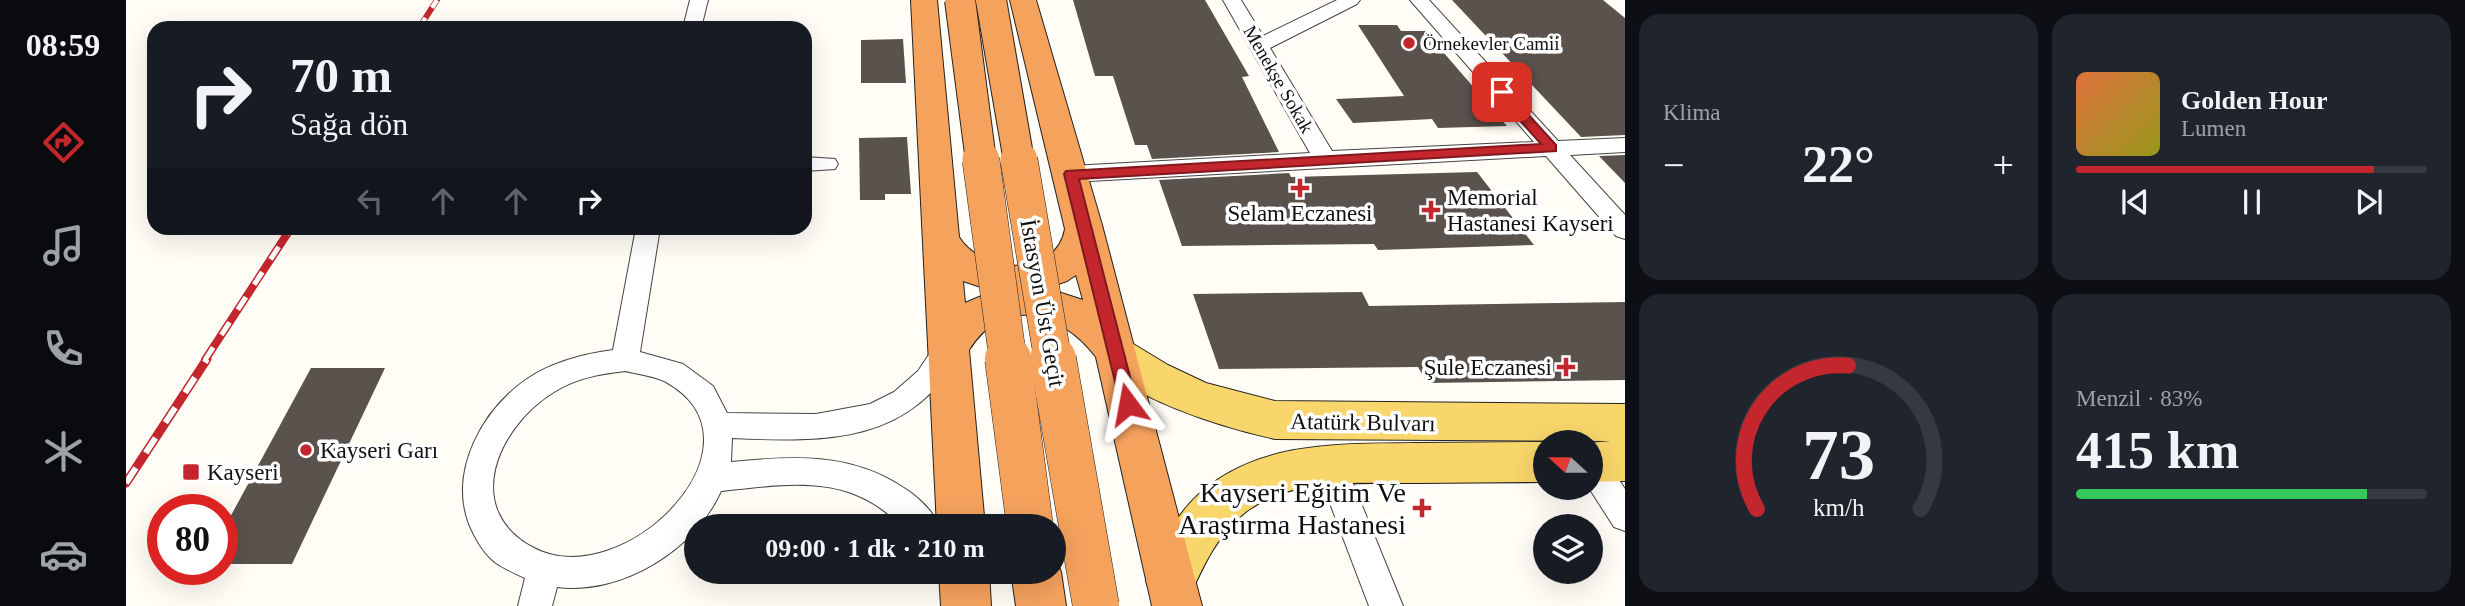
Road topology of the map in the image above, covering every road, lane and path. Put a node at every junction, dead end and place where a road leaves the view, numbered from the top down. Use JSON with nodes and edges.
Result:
{"nodes":[{"id":1,"x":699,"y":0,"type":"edge"},
{"id":2,"x":924,"y":0,"type":"edge"},
{"id":3,"x":960,"y":0,"type":"edge"},
{"id":4,"x":991,"y":0,"type":"edge"},
{"id":5,"x":1023,"y":0,"type":"edge"},
{"id":6,"x":1232,"y":0,"type":"edge"},
{"id":7,"x":1351,"y":0,"type":"edge"},
{"id":8,"x":1419,"y":0,"type":"edge"},
{"id":9,"x":694,"y":21,"type":"edge"},
{"id":10,"x":1261,"y":45,"type":"junction"},
{"id":11,"x":1625,"y":145,"type":"edge"},
{"id":12,"x":1551,"y":148,"type":"junction"},
{"id":13,"x":1325,"y":159,"type":"junction"},
{"id":14,"x":1071,"y":174,"type":"junction"},
{"id":15,"x":1084,"y":225,"type":"junction"},
{"id":16,"x":1625,"y":230,"type":"edge"},
{"id":17,"x":647,"y":235,"type":"edge"},
{"id":18,"x":941,"y":239,"type":"junction"},
{"id":19,"x":949,"y":348,"type":"junction"},
{"id":20,"x":1116,"y":354,"type":"junction"},
{"id":21,"x":625,"y":360,"type":"junction"},
{"id":22,"x":1625,"y":423,"type":"edge"},
{"id":23,"x":718,"y":425,"type":"junction"},
{"id":24,"x":1625,"y":461,"type":"edge"},
{"id":25,"x":1533,"y":462,"type":"edge"},
{"id":26,"x":1603,"y":462,"type":"edge"},
{"id":27,"x":1330,"y":464,"type":"junction"},
{"id":28,"x":713,"y":478,"type":"junction"},
{"id":29,"x":1603,"y":482,"type":"edge"},
{"id":30,"x":911,"y":514,"type":"edge"},
{"id":31,"x":960,"y":514,"type":"edge"},
{"id":32,"x":1028,"y":514,"type":"edge"},
{"id":33,"x":1625,"y":516,"type":"edge"},
{"id":34,"x":544,"y":569,"type":"junction"},
{"id":35,"x":958,"y":584,"type":"edge"},
{"id":36,"x":965,"y":584,"type":"edge"},
{"id":37,"x":1038,"y":584,"type":"edge"},
{"id":38,"x":1173,"y":598,"type":"edge"},
{"id":39,"x":535,"y":606,"type":"edge"},
{"id":40,"x":966,"y":606,"type":"edge"},
{"id":41,"x":1041,"y":606,"type":"edge"},
{"id":42,"x":1096,"y":606,"type":"edge"},
{"id":43,"x":1386,"y":606,"type":"edge"}],
"edges":[{"from":1,"to":9,"type":"street"},
{"from":2,"to":18,"type":"highway"},
{"from":3,"to":32,"type":"highway","name":"İstasyon Üst Geçit","bridge":true},
{"from":4,"to":42,"type":"highway","name":"İstasyon Üst Geçit","bridge":true},
{"from":5,"to":14,"type":"highway"},
{"from":6,"to":10,"type":"street","name":"Menekşe Sokak"},
{"from":7,"to":10,"type":"street"},
{"from":8,"to":12,"type":"street"},
{"from":10,"to":13,"type":"street","name":"Menekşe Sokak"},
{"from":11,"to":12,"type":"street"},
{"from":12,"to":13,"type":"street"},
{"from":12,"to":16,"type":"street"},
{"from":13,"to":14,"type":"street"},
{"from":14,"to":15,"type":"highway"},
{"from":15,"to":18,"type":"highway"},
{"from":15,"to":20,"type":"highway"},
{"from":17,"to":21,"type":"street"},
{"from":18,"to":19,"type":"highway"},
{"from":19,"to":20,"type":"highway"},
{"from":19,"to":23,"type":"street"},
{"from":19,"to":31,"type":"highway"},
{"from":20,"to":22,"type":"main road","name":"Atatürk Bulvarı"},
{"from":20,"to":38,"type":"highway"},
{"from":21,"to":23,"type":"street"},
{"from":21,"to":34,"type":"street"},
{"from":23,"to":28,"type":"street"},
{"from":24,"to":26,"type":"main road"},
{"from":25,"to":27,"type":"main road","name":"Atatürk Bulvarı"},
{"from":27,"to":38,"type":"main road","name":"Atatürk Bulvarı"},
{"from":27,"to":43,"type":"street"},
{"from":28,"to":30,"type":"street"},
{"from":28,"to":34,"type":"street"},
{"from":29,"to":33,"type":"street"},
{"from":34,"to":39,"type":"street"},
{"from":35,"to":40,"type":"street"},
{"from":36,"to":40,"type":"highway"},
{"from":37,"to":41,"type":"highway"}]}
